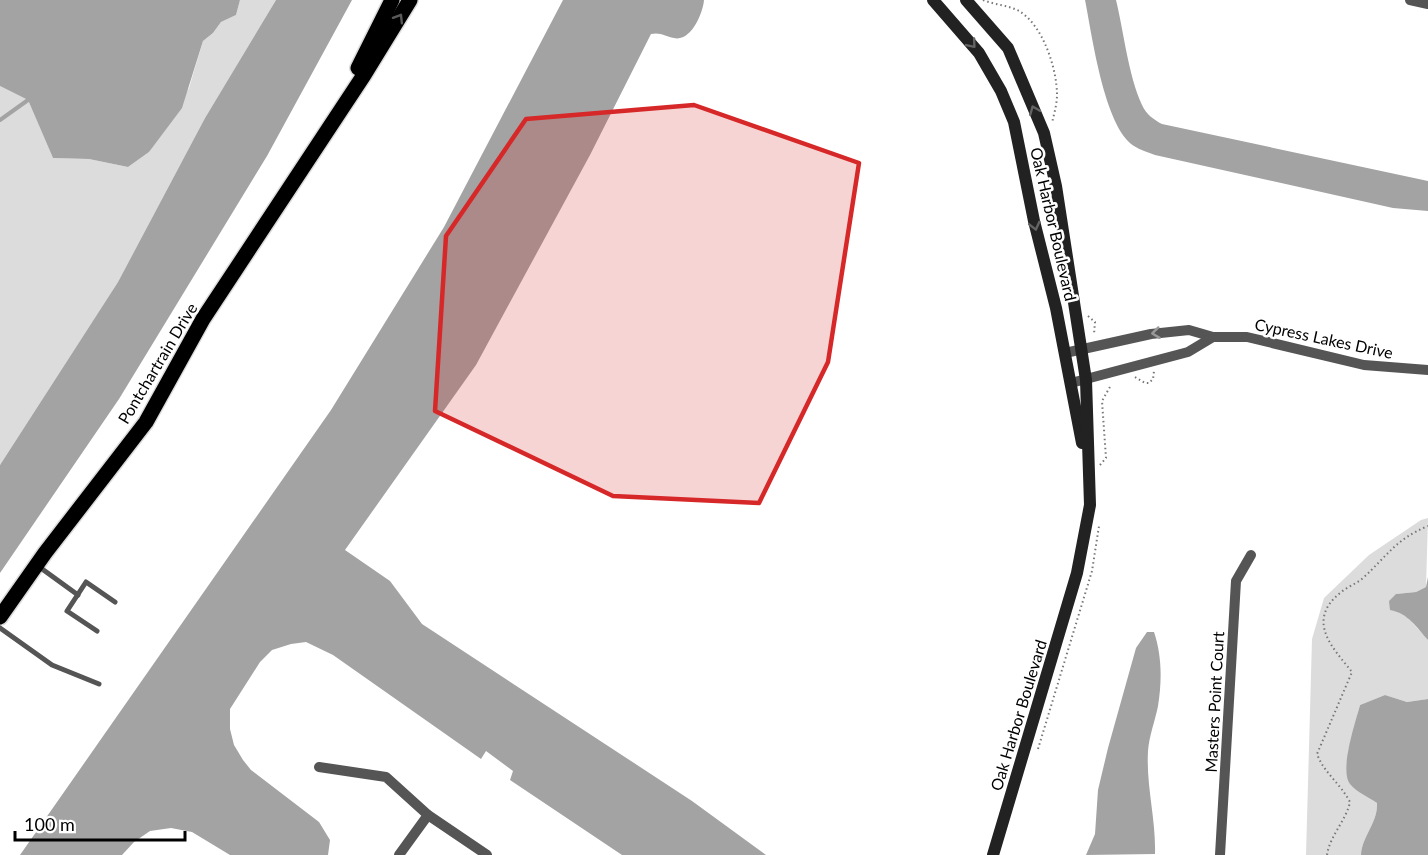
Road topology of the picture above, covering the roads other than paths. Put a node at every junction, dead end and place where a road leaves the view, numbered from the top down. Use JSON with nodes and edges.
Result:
{"nodes":[{"id":1,"x":392,"y":0,"type":"edge"},
{"id":2,"x":410,"y":0,"type":"edge"},
{"id":3,"x":933,"y":0,"type":"edge"},
{"id":4,"x":966,"y":0,"type":"edge"},
{"id":5,"x":1410,"y":0,"type":"edge"},
{"id":6,"x":1428,"y":4,"type":"edge"},
{"id":7,"x":333,"y":120,"type":"junction"},
{"id":8,"x":1213,"y":337,"type":"junction"},
{"id":9,"x":1080,"y":349,"type":"junction"},
{"id":10,"x":1065,"y":353,"type":"junction"},
{"id":11,"x":1428,"y":370,"type":"edge"},
{"id":12,"x":1086,"y":380,"type":"junction"},
{"id":13,"x":1071,"y":383,"type":"junction"},
{"id":14,"x":1089,"y":478,"type":"junction"},
{"id":15,"x":1251,"y":555,"type":"dead end"},
{"id":16,"x":36,"y":565,"type":"junction"},
{"id":17,"x":78,"y":595,"type":"junction"},
{"id":18,"x":116,"y":602,"type":"dead end"},
{"id":19,"x":0,"y":617,"type":"edge"},
{"id":20,"x":0,"y":628,"type":"edge"},
{"id":21,"x":97,"y":631,"type":"dead end"},
{"id":22,"x":99,"y":684,"type":"dead end"},
{"id":23,"x":319,"y":766,"type":"dead end"},
{"id":24,"x":428,"y":816,"type":"junction"},
{"id":25,"x":399,"y":855,"type":"edge"},
{"id":26,"x":487,"y":855,"type":"edge"},
{"id":27,"x":993,"y":855,"type":"edge"},
{"id":28,"x":1220,"y":855,"type":"edge"}],
"edges":[{"from":1,"to":7,"type":"main road","name":"Pontchartrain Drive"},
{"from":7,"to":2,"type":"main road","name":"Pontchartrain Drive","one_way":true},
{"from":3,"to":10,"type":"street","name":"Oak Harbor Boulevard","one_way":true},
{"from":9,"to":4,"type":"street","name":"Oak Harbor Boulevard","one_way":true},
{"from":5,"to":6,"type":"street"},
{"from":7,"to":16,"type":"main road","name":"Pontchartrain Drive"},
{"from":8,"to":9,"type":"street","name":"Cypress Lakes Drive","one_way":true},
{"from":8,"to":11,"type":"street","name":"Cypress Lakes Drive"},
{"from":8,"to":12,"type":"street","name":"Cypress Lakes Drive"},
{"from":9,"to":10,"type":"street","name":"Cypress Lakes Drive"},
{"from":9,"to":12,"type":"street","name":"Oak Harbor Boulevard"},
{"from":10,"to":13,"type":"street","name":"Oak Harbor Boulevard"},
{"from":12,"to":13,"type":"street","name":"Cypress Lakes Drive"},
{"from":12,"to":14,"type":"street","name":"Oak Harbor Boulevard"},
{"from":13,"to":14,"type":"street","name":"Oak Harbor Boulevard"},
{"from":14,"to":27,"type":"street","name":"Oak Harbor Boulevard"},
{"from":15,"to":28,"type":"street","name":"Masters Point Court"},
{"from":16,"to":17,"type":"lane"},
{"from":16,"to":19,"type":"main road","name":"Pontchartrain Drive"},
{"from":17,"to":18,"type":"lane"},
{"from":17,"to":21,"type":"lane"},
{"from":20,"to":22,"type":"lane"},
{"from":23,"to":24,"type":"street"},
{"from":24,"to":25,"type":"street"},
{"from":24,"to":26,"type":"street"}]}
